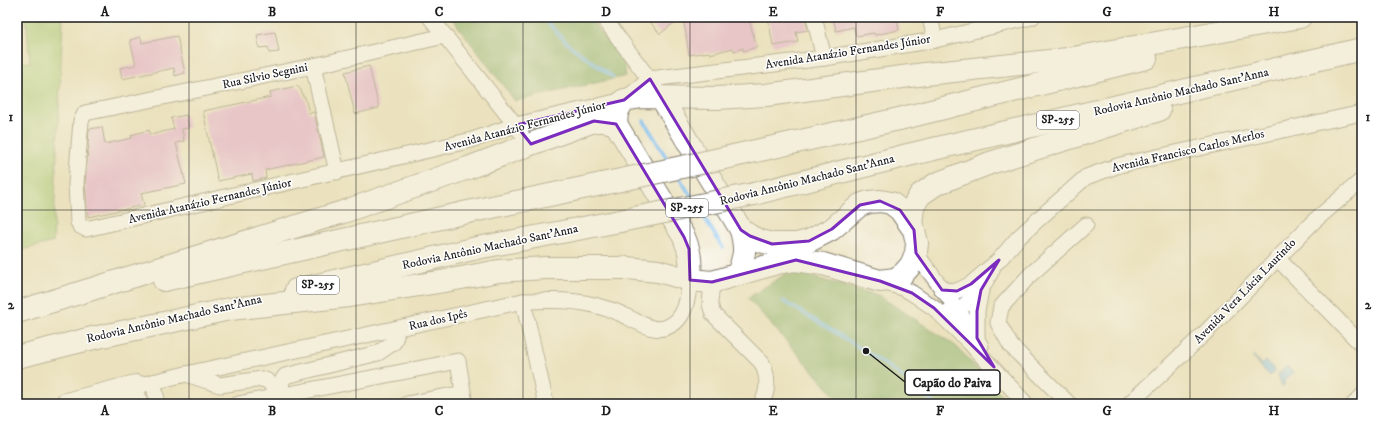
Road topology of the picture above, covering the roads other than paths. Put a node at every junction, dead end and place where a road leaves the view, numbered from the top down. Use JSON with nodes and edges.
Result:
{"nodes":[{"id":1,"x":430,"y":17,"type":"edge"},
{"id":2,"x":603,"y":17,"type":"edge"},
{"id":3,"x":814,"y":17,"type":"edge"},
{"id":4,"x":930,"y":17,"type":"edge"},
{"id":5,"x":1032,"y":17,"type":"edge"},
{"id":6,"x":1300,"y":17,"type":"edge"},
{"id":7,"x":1315,"y":17,"type":"edge"},
{"id":8,"x":444,"y":36,"type":"junction"},
{"id":9,"x":935,"y":40,"type":"junction"},
{"id":10,"x":1362,"y":50,"type":"edge"},
{"id":11,"x":824,"y":58,"type":"junction"},
{"id":12,"x":312,"y":66,"type":"junction"},
{"id":13,"x":656,"y":88,"type":"junction"},
{"id":14,"x":624,"y":100,"type":"junction"},
{"id":15,"x":1362,"y":113,"type":"edge"},
{"id":16,"x":616,"y":124,"type":"junction"},
{"id":17,"x":516,"y":125,"type":"junction"},
{"id":18,"x":531,"y":144,"type":"junction"},
{"id":19,"x":337,"y":172,"type":"junction"},
{"id":20,"x":1362,"y":180,"type":"edge"},
{"id":21,"x":911,"y":225,"type":"junction"},
{"id":22,"x":1086,"y":225,"type":"dead end"},
{"id":23,"x":86,"y":229,"type":"joint"},
{"id":24,"x":741,"y":230,"type":"junction"},
{"id":25,"x":916,"y":254,"type":"junction"},
{"id":26,"x":1277,"y":258,"type":"junction"},
{"id":27,"x":999,"y":260,"type":"junction"},
{"id":28,"x":738,"y":274,"type":"junction"},
{"id":29,"x":690,"y":280,"type":"junction"},
{"id":30,"x":880,"y":281,"type":"junction"},
{"id":31,"x":712,"y":282,"type":"junction"},
{"id":32,"x":942,"y":290,"type":"junction"},
{"id":33,"x":980,"y":290,"type":"junction"},
{"id":34,"x":523,"y":301,"type":"junction"},
{"id":35,"x":934,"y":308,"type":"junction"},
{"id":36,"x":958,"y":311,"type":"junction"},
{"id":37,"x":17,"y":312,"type":"edge"},
{"id":38,"x":395,"y":330,"type":"junction"},
{"id":39,"x":978,"y":338,"type":"junction"},
{"id":40,"x":84,"y":340,"type":"junction"},
{"id":41,"x":1362,"y":345,"type":"edge"},
{"id":42,"x":17,"y":357,"type":"edge"},
{"id":43,"x":994,"y":367,"type":"junction"},
{"id":44,"x":186,"y":374,"type":"junction"},
{"id":45,"x":143,"y":391,"type":"edge"},
{"id":46,"x":279,"y":395,"type":"junction"},
{"id":47,"x":1362,"y":396,"type":"edge"},
{"id":48,"x":464,"y":399,"type":"edge"},
{"id":49,"x":66,"y":404,"type":"edge"},
{"id":50,"x":158,"y":404,"type":"edge"},
{"id":51,"x":238,"y":404,"type":"edge"},
{"id":52,"x":407,"y":404,"type":"edge"},
{"id":53,"x":546,"y":404,"type":"edge"},
{"id":54,"x":761,"y":404,"type":"edge"},
{"id":55,"x":1026,"y":404,"type":"edge"},
{"id":56,"x":1069,"y":404,"type":"edge"},
{"id":57,"x":1129,"y":404,"type":"edge"},
{"id":58,"x":1354,"y":404,"type":"edge"}],
"edges":[{"from":1,"to":8,"type":"street"},
{"from":2,"to":13,"type":"street"},
{"from":3,"to":11,"type":"street"},
{"from":4,"to":9,"type":"street"},
{"from":5,"to":9,"type":"street","name":"Avenida Atanázio Fernandes Júnior"},
{"from":6,"to":13,"type":"highway"},
{"from":7,"to":37,"type":"highway","bridge":true},
{"from":8,"to":12,"type":"street","name":"Rua Silvio Segnini"},
{"from":8,"to":17,"type":"street"},
{"from":9,"to":11,"type":"street","name":"Avenida Atanázio Fernandes Júnior"},
{"from":10,"to":21,"type":"highway"},
{"from":10,"to":40,"type":"highway","name":"Rodovia Antônio Machado Sant'Anna","number":"SP-255","bridge":true},
{"from":11,"to":13,"type":"street","name":"Avenida Atanázio Fernandes Júnior"},
{"from":12,"to":19,"type":"street"},
{"from":12,"to":23,"type":"street","name":"Rua Silvio Segnini"},
{"from":13,"to":14,"type":"highway"},
{"from":13,"to":24,"type":"highway"},
{"from":14,"to":16,"type":"highway"},
{"from":14,"to":17,"type":"street","name":"Avenida Atanázio Fernandes Júnior"},
{"from":15,"to":27,"type":"street","name":"Avenida Francisco Carlos Merlos"},
{"from":16,"to":18,"type":"highway"},
{"from":16,"to":29,"type":"highway"},
{"from":17,"to":18,"type":"street"},
{"from":17,"to":19,"type":"street","name":"Avenida Atanázio Fernandes Júnior"},
{"from":18,"to":37,"type":"highway"},
{"from":19,"to":23,"type":"street","name":"Avenida Atanázio Fernandes Júnior"},
{"from":20,"to":26,"type":"street","name":"Avenida Vera Lúcia Laurindo"},
{"from":21,"to":24,"type":"highway"},
{"from":21,"to":25,"type":"highway"},
{"from":22,"to":56,"type":"street"},
{"from":24,"to":28,"type":"highway"},
{"from":25,"to":30,"type":"highway"},
{"from":25,"to":32,"type":"street"},
{"from":26,"to":41,"type":"street"},
{"from":26,"to":57,"type":"street","name":"Avenida Vera Lúcia Laurindo"},
{"from":27,"to":32,"type":"street"},
{"from":27,"to":33,"type":"street"},
{"from":28,"to":30,"type":"highway"},
{"from":28,"to":31,"type":"highway"},
{"from":29,"to":31,"type":"highway"},
{"from":29,"to":34,"type":"street","name":"Rua dos Ipês"},
{"from":29,"to":40,"type":"highway"},
{"from":30,"to":35,"type":"street"},
{"from":31,"to":54,"type":"street"},
{"from":32,"to":36,"type":"street"},
{"from":33,"to":36,"type":"street"},
{"from":33,"to":39,"type":"street"},
{"from":34,"to":38,"type":"street","name":"Rua dos Ipês"},
{"from":34,"to":53,"type":"street"},
{"from":35,"to":36,"type":"street"},
{"from":35,"to":43,"type":"street"},
{"from":36,"to":39,"type":"street"},
{"from":38,"to":44,"type":"street","name":"Rua dos Ipês"},
{"from":38,"to":46,"type":"street"},
{"from":39,"to":43,"type":"street"},
{"from":40,"to":42,"type":"highway","name":"Rodovia Antônio Machado Sant'Anna","number":"SP-255"},
{"from":43,"to":55,"type":"street"},
{"from":44,"to":45,"type":"street","name":"Rua dos Ipês"},
{"from":44,"to":46,"type":"street"},
{"from":45,"to":49,"type":"highway"},
{"from":45,"to":50,"type":"street"},
{"from":46,"to":48,"type":"street"},
{"from":46,"to":51,"type":"street"},
{"from":47,"to":58,"type":"street"},
{"from":48,"to":52,"type":"street"}]}
